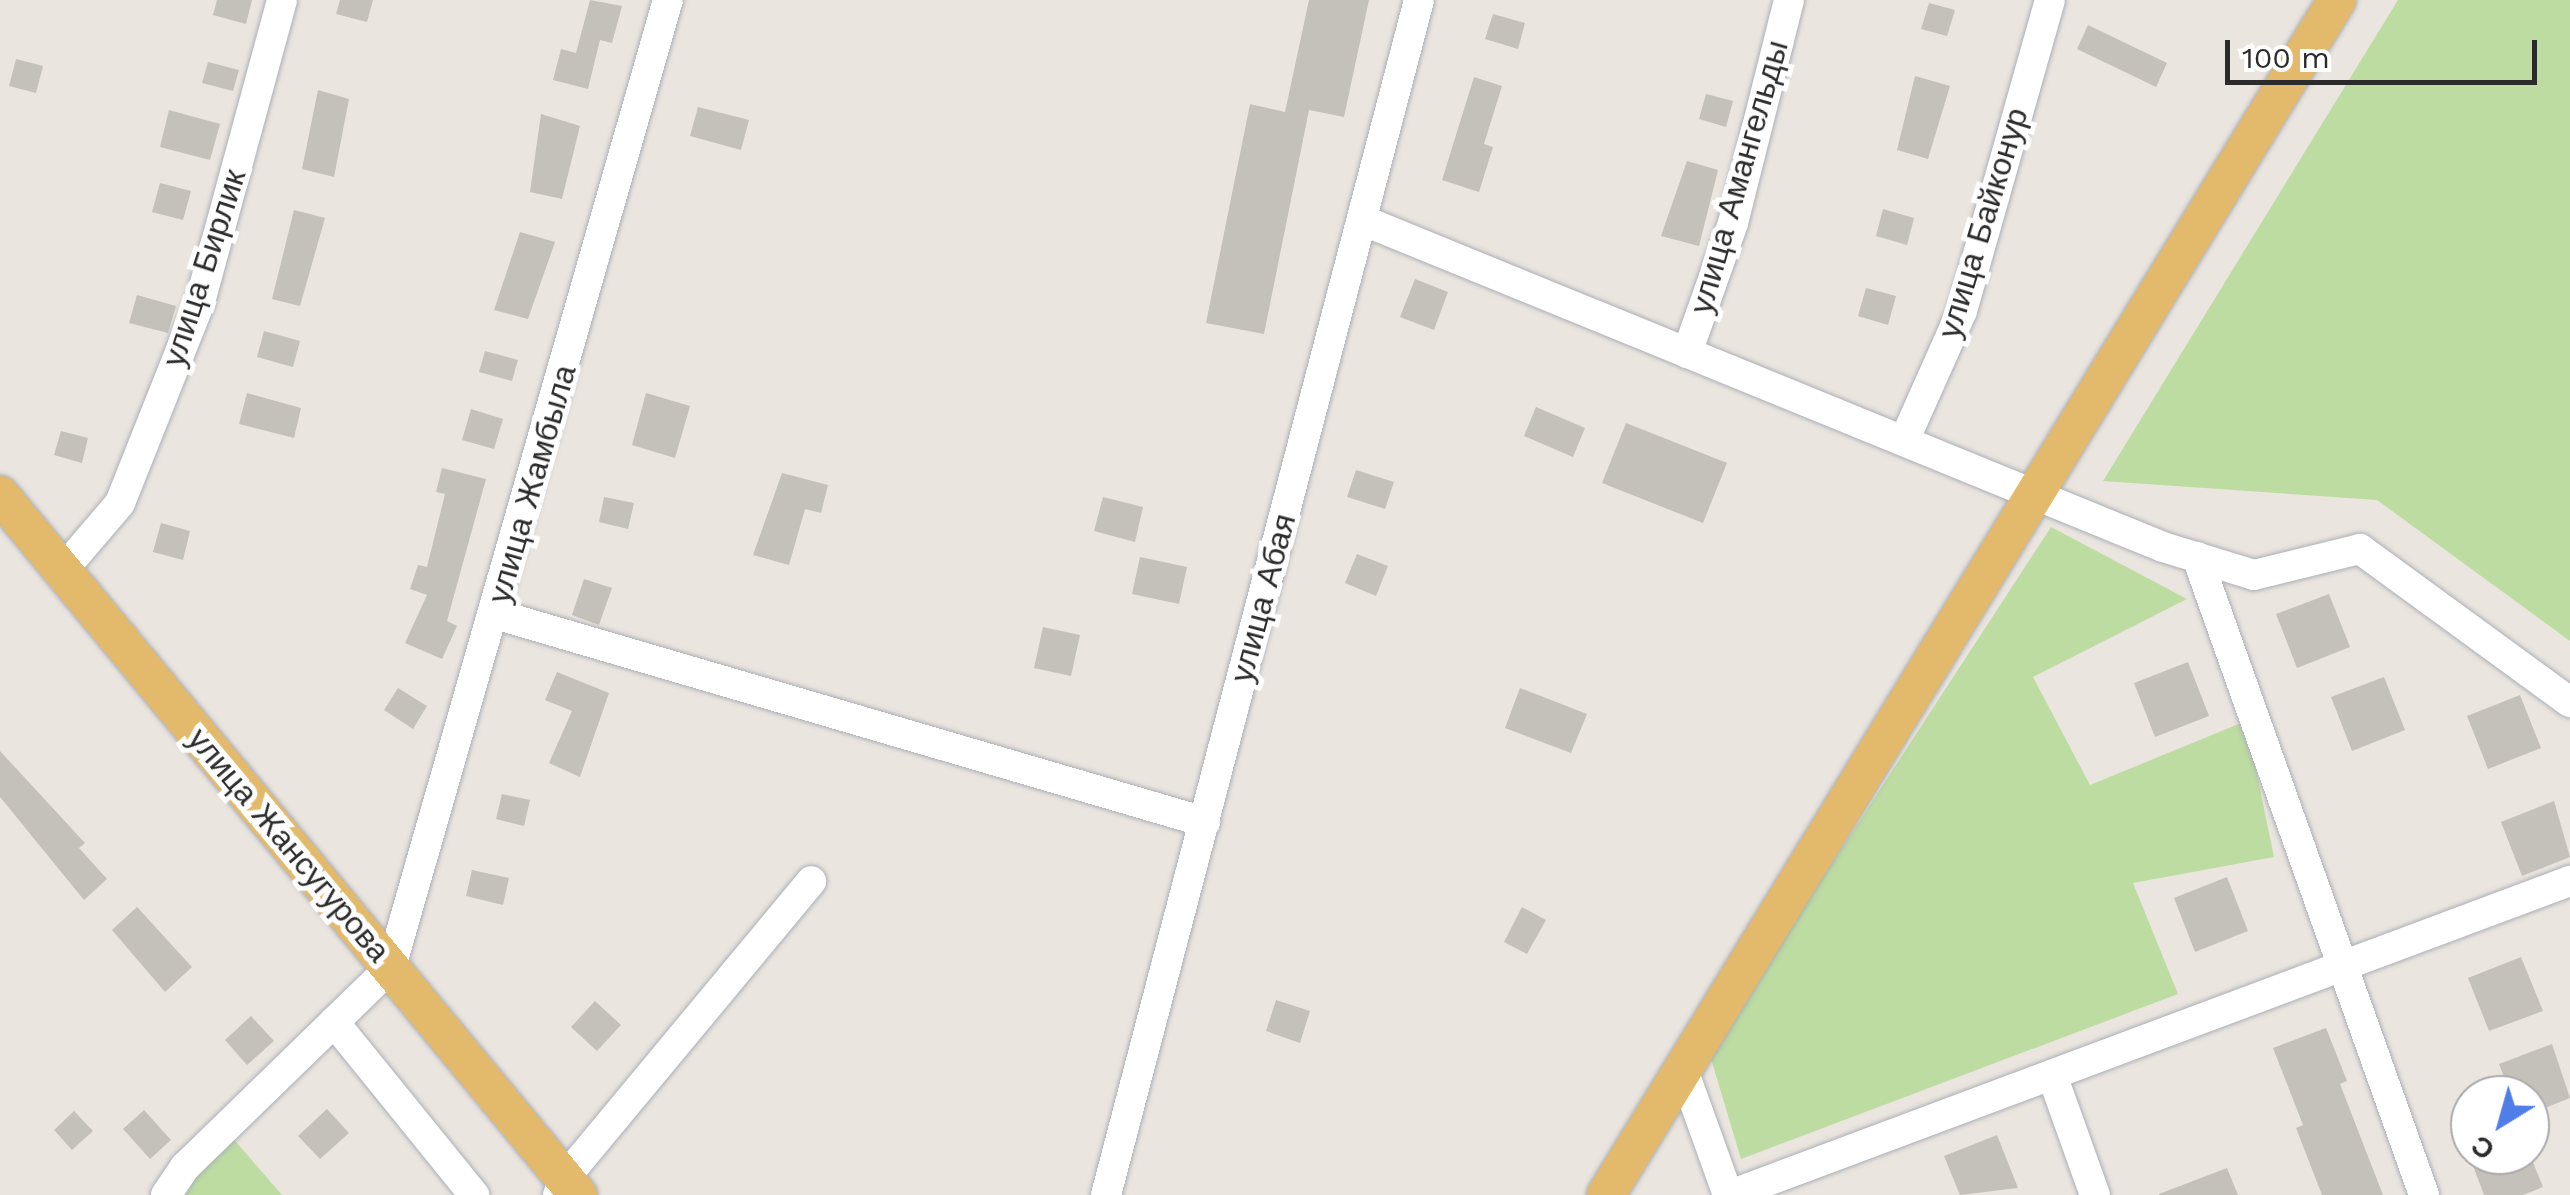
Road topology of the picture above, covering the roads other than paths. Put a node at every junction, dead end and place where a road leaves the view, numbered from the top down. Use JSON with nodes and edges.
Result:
{"nodes":[{"id":1,"x":282,"y":0,"type":"edge"},
{"id":2,"x":668,"y":0,"type":"edge"},
{"id":3,"x":1419,"y":0,"type":"edge"},
{"id":4,"x":1789,"y":0,"type":"edge"},
{"id":5,"x":2050,"y":0,"type":"edge"},
{"id":6,"x":2336,"y":0,"type":"edge"},
{"id":7,"x":1362,"y":220,"type":"junction"},
{"id":8,"x":1687,"y":353,"type":"junction"},
{"id":9,"x":1904,"y":441,"type":"junction"},
{"id":10,"x":2034,"y":494,"type":"junction"},
{"id":11,"x":0,"y":496,"type":"edge"},
{"id":12,"x":2197,"y":557,"type":"junction"},
{"id":13,"x":62,"y":571,"type":"junction"},
{"id":14,"x":495,"y":614,"type":"junction"},
{"id":15,"x":2570,"y":702,"type":"edge"},
{"id":16,"x":1205,"y":822,"type":"junction"},
{"id":17,"x":811,"y":881,"type":"dead end"},
{"id":18,"x":2570,"y":882,"type":"edge"},
{"id":19,"x":2343,"y":966,"type":"junction"},
{"id":20,"x":391,"y":967,"type":"junction"},
{"id":21,"x":334,"y":1022,"type":"junction"},
{"id":22,"x":1683,"y":1070,"type":"junction"},
{"id":23,"x":2052,"y":1074,"type":"junction"},
{"id":24,"x":567,"y":1190,"type":"edge"},
{"id":25,"x":166,"y":1195,"type":"edge"},
{"id":26,"x":474,"y":1195,"type":"edge"},
{"id":27,"x":1106,"y":1195,"type":"edge"},
{"id":28,"x":1606,"y":1195,"type":"edge"},
{"id":29,"x":1729,"y":1195,"type":"edge"},
{"id":30,"x":2095,"y":1195,"type":"edge"},
{"id":31,"x":2424,"y":1195,"type":"edge"}],
"edges":[{"from":1,"to":13,"type":"street","name":"улица Бирлик"},
{"from":2,"to":14,"type":"street","name":"улица Жамбыла"},
{"from":3,"to":7,"type":"street","name":"улица Абая"},
{"from":4,"to":8,"type":"street","name":"улица Амангельды"},
{"from":5,"to":9,"type":"street","name":"улица Байконур"},
{"from":6,"to":10,"type":"main road"},
{"from":7,"to":8,"type":"street"},
{"from":7,"to":16,"type":"street","name":"улица Абая"},
{"from":8,"to":9,"type":"street"},
{"from":9,"to":10,"type":"street"},
{"from":10,"to":12,"type":"street"},
{"from":10,"to":22,"type":"main road"},
{"from":11,"to":13,"type":"main road","name":"улица Жансугурова"},
{"from":12,"to":15,"type":"street"},
{"from":12,"to":19,"type":"street"},
{"from":13,"to":20,"type":"main road","name":"улица Жансугурова"},
{"from":14,"to":16,"type":"street"},
{"from":14,"to":20,"type":"street","name":"улица Жамбыла"},
{"from":16,"to":27,"type":"street","name":"улица Абая"},
{"from":17,"to":24,"type":"street"},
{"from":18,"to":19,"type":"street"},
{"from":19,"to":23,"type":"street"},
{"from":19,"to":31,"type":"street"},
{"from":20,"to":21,"type":"street"},
{"from":20,"to":24,"type":"main road","name":"улица Жансугурова"},
{"from":21,"to":25,"type":"street"},
{"from":21,"to":26,"type":"street"},
{"from":22,"to":28,"type":"main road"},
{"from":22,"to":29,"type":"street"},
{"from":23,"to":29,"type":"street"},
{"from":23,"to":30,"type":"street"}]}
